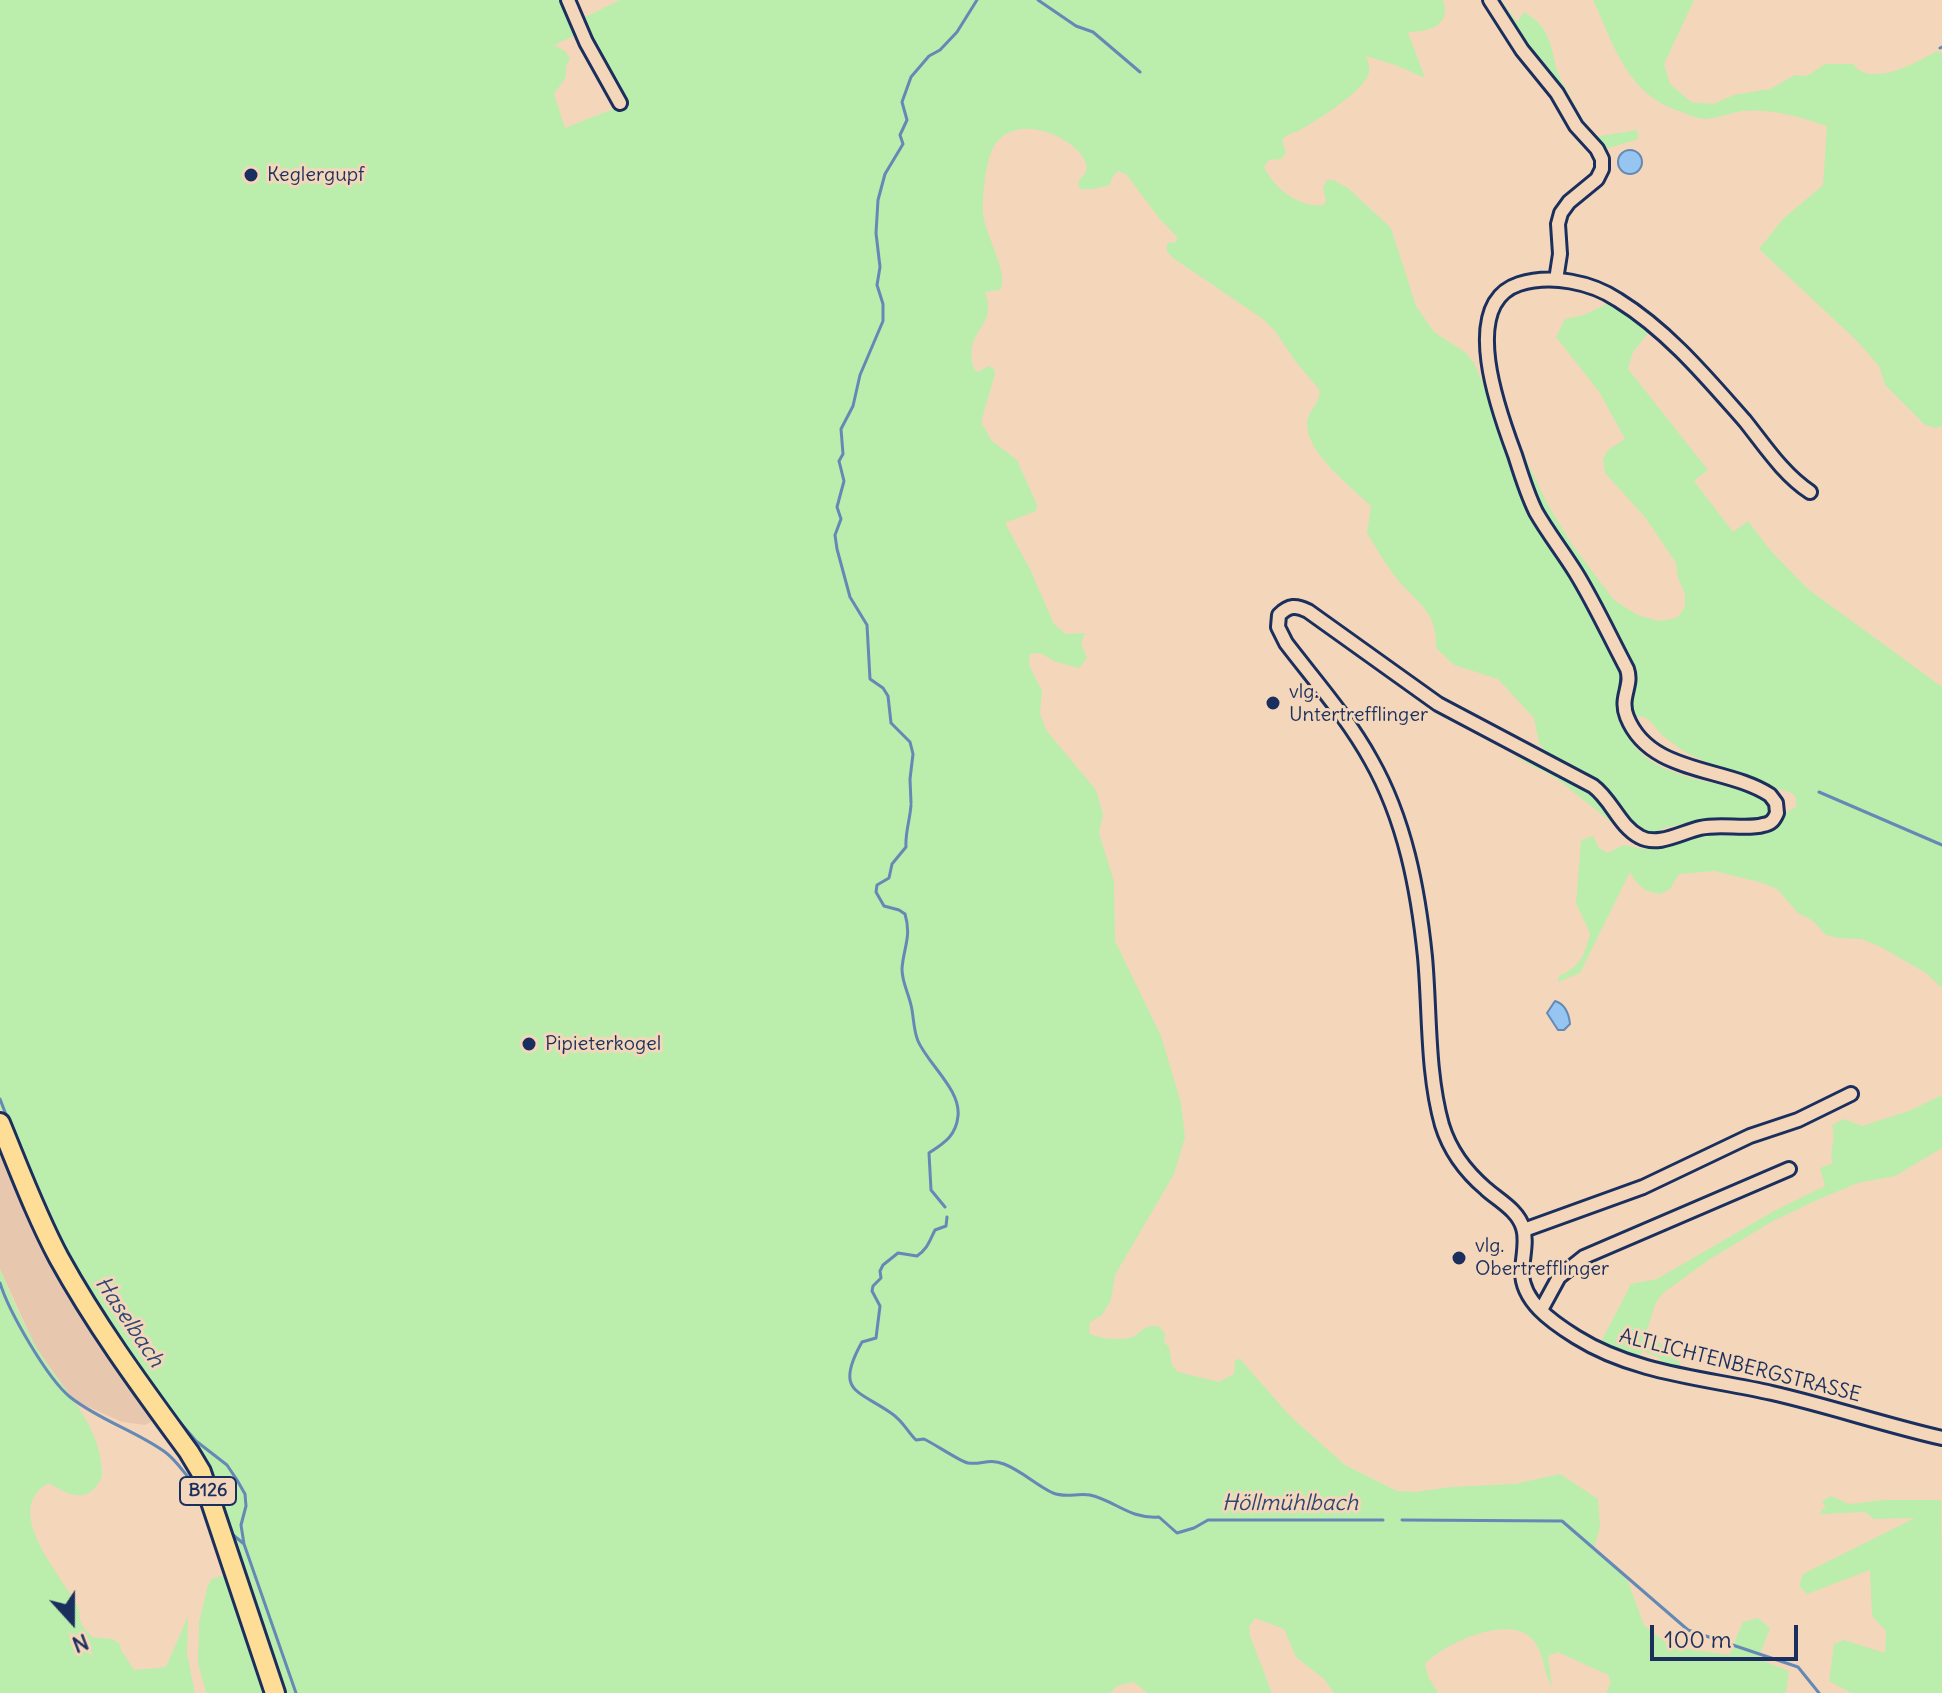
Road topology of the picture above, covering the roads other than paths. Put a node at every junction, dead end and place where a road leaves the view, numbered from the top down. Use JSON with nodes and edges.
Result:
{"nodes":[{"id":1,"x":568,"y":0,"type":"edge"},
{"id":2,"x":1490,"y":0,"type":"edge"},
{"id":3,"x":620,"y":103,"type":"dead end"},
{"id":4,"x":1556,"y":280,"type":"junction"},
{"id":5,"x":1810,"y":492,"type":"dead end"},
{"id":6,"x":1851,"y":1094,"type":"dead end"},
{"id":7,"x":0,"y":1123,"type":"edge"},
{"id":8,"x":1789,"y":1169,"type":"dead end"},
{"id":9,"x":1524,"y":1230,"type":"junction"},
{"id":10,"x":1541,"y":1310,"type":"junction"},
{"id":11,"x":1942,"y":1438,"type":"edge"},
{"id":12,"x":275,"y":1693,"type":"edge"}],
"edges":[{"from":1,"to":3,"type":"street"},
{"from":2,"to":4,"type":"street"},
{"from":4,"to":5,"type":"street"},
{"from":4,"to":9,"type":"street"},
{"from":6,"to":9,"type":"street"},
{"from":7,"to":12,"type":"main road","number":"B126"},
{"from":8,"to":10,"type":"street"},
{"from":9,"to":10,"type":"street","name":"ALTLICHTENBERGSTRASSE"},
{"from":10,"to":11,"type":"street","name":"ALTLICHTENBERGSTRASSE"}]}
